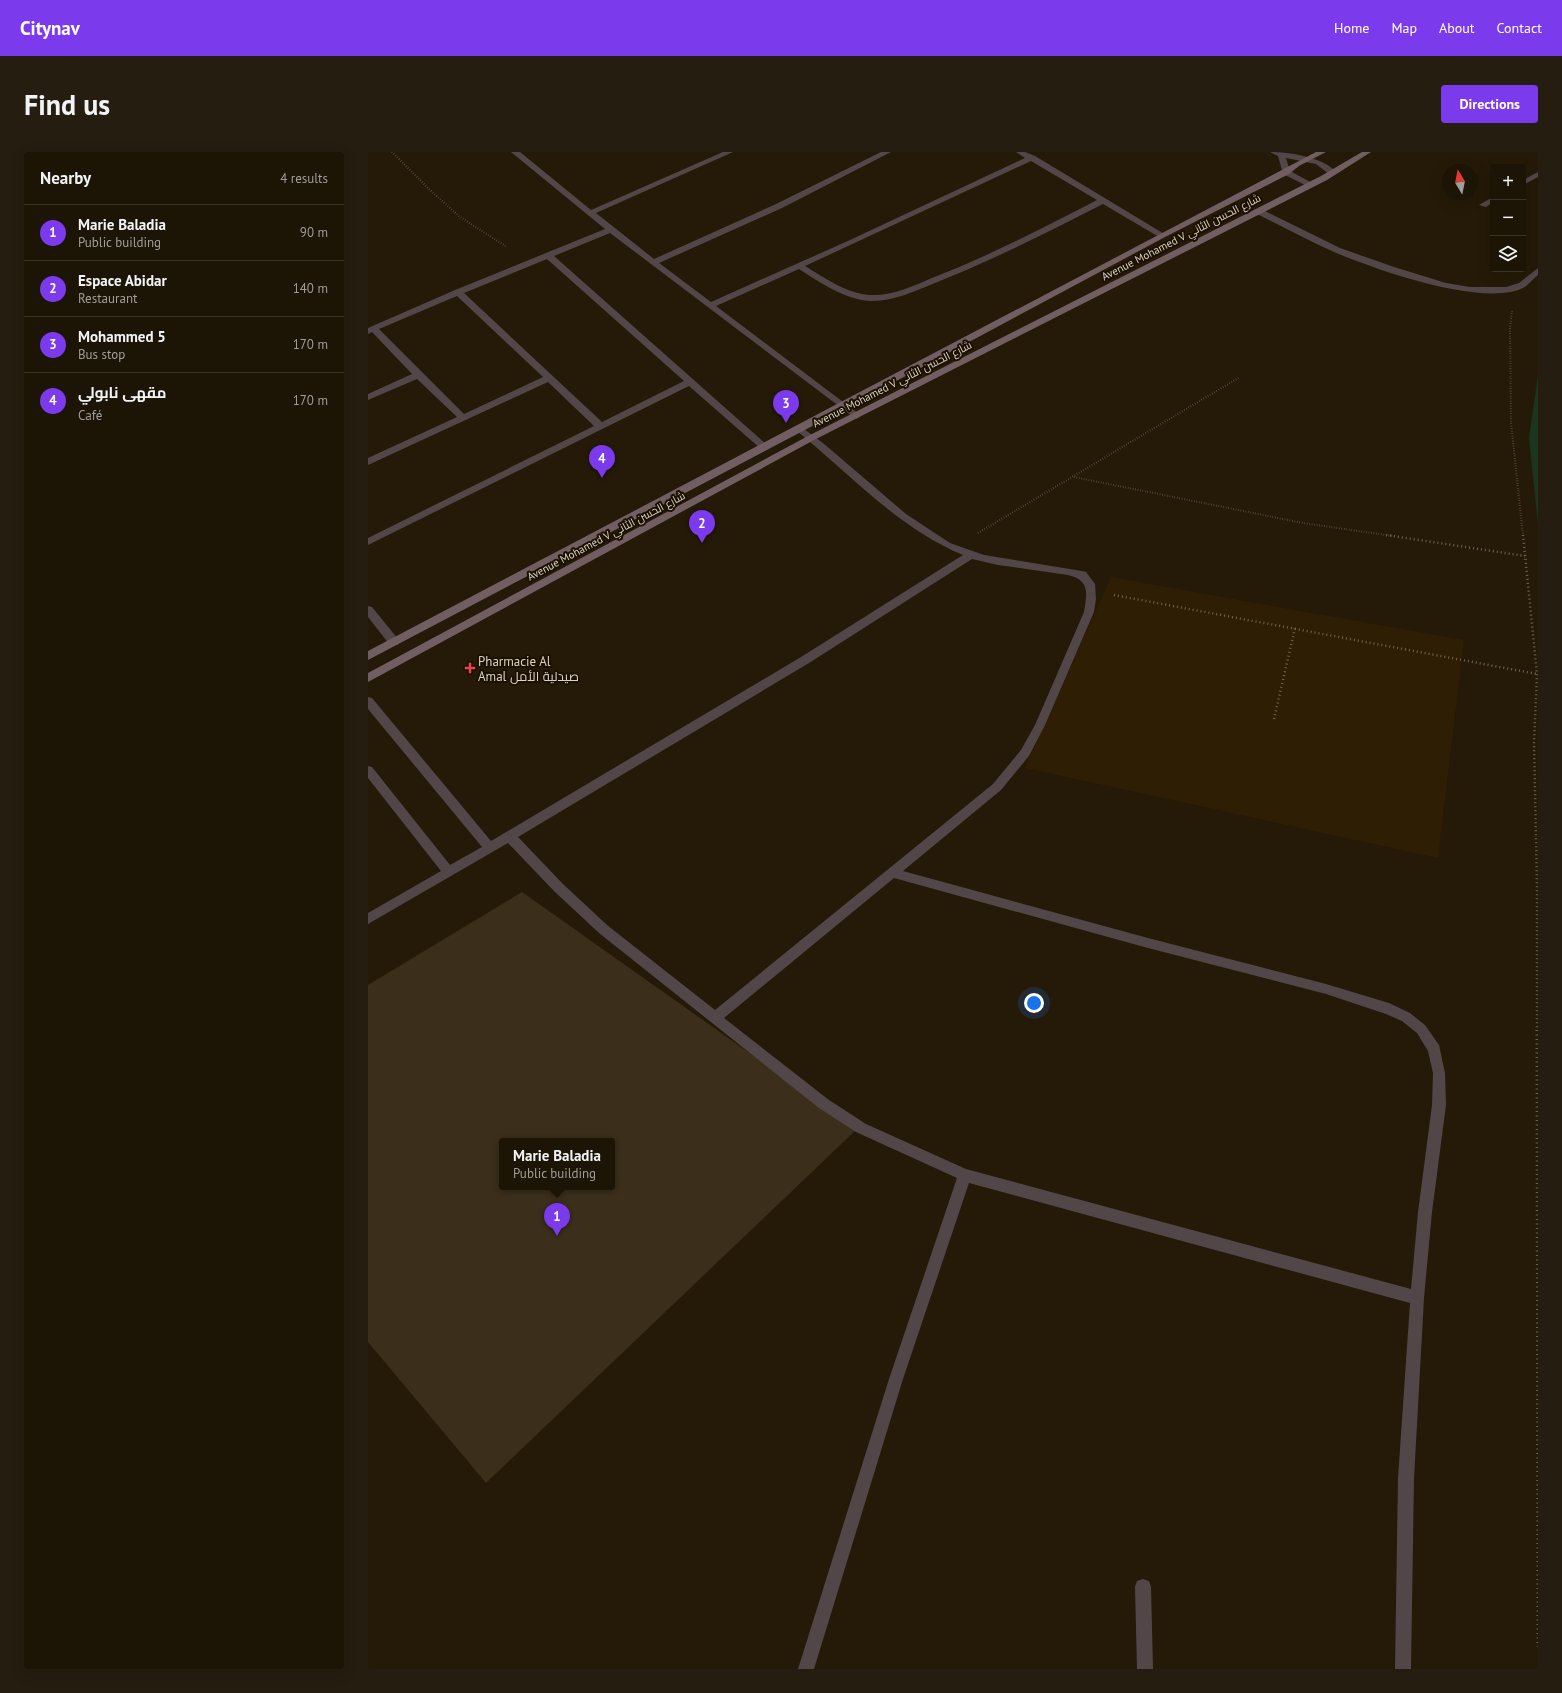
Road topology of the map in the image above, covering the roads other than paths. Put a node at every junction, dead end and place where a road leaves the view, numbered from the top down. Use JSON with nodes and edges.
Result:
{"nodes":[{"id":1,"x":515,"y":152,"type":"edge"},
{"id":2,"x":729,"y":152,"type":"edge"},
{"id":3,"x":887,"y":152,"type":"edge"},
{"id":4,"x":1020,"y":152,"type":"edge"},
{"id":5,"x":1322,"y":152,"type":"edge"},
{"id":6,"x":1367,"y":152,"type":"edge"},
{"id":7,"x":1278,"y":154,"type":"edge"},
{"id":8,"x":1032,"y":158,"type":"junction"},
{"id":9,"x":1310,"y":158,"type":"junction"},
{"id":10,"x":1286,"y":172,"type":"junction"},
{"id":11,"x":1332,"y":172,"type":"junction"},
{"id":12,"x":1538,"y":174,"type":"edge"},
{"id":13,"x":1526,"y":180,"type":"edge"},
{"id":14,"x":1310,"y":184,"type":"junction"},
{"id":15,"x":1491,"y":200,"type":"edge"},
{"id":16,"x":1102,"y":201,"type":"junction"},
{"id":17,"x":1483,"y":205,"type":"dead end"},
{"id":18,"x":1258,"y":211,"type":"junction"},
{"id":19,"x":590,"y":213,"type":"junction"},
{"id":20,"x":611,"y":230,"type":"junction"},
{"id":21,"x":1162,"y":235,"type":"junction"},
{"id":22,"x":549,"y":256,"type":"junction"},
{"id":23,"x":654,"y":262,"type":"junction"},
{"id":24,"x":799,"y":266,"type":"junction"},
{"id":25,"x":1538,"y":270,"type":"edge"},
{"id":26,"x":458,"y":292,"type":"junction"},
{"id":27,"x":711,"y":305,"type":"junction"},
{"id":28,"x":371,"y":330,"type":"edge"},
{"id":29,"x":418,"y":375,"type":"junction"},
{"id":30,"x":548,"y":378,"type":"junction"},
{"id":31,"x":690,"y":382,"type":"junction"},
{"id":32,"x":368,"y":397,"type":"edge"},
{"id":33,"x":843,"y":406,"type":"junction"},
{"id":34,"x":856,"y":416,"type":"junction"},
{"id":35,"x":462,"y":417,"type":"junction"},
{"id":36,"x":600,"y":426,"type":"junction"},
{"id":37,"x":800,"y":429,"type":"junction"},
{"id":38,"x":812,"y":438,"type":"junction"},
{"id":39,"x":764,"y":447,"type":"junction"},
{"id":40,"x":368,"y":462,"type":"edge"},
{"id":41,"x":368,"y":542,"type":"edge"},
{"id":42,"x":972,"y":555,"type":"junction"},
{"id":43,"x":368,"y":610,"type":"edge"},
{"id":44,"x":394,"y":642,"type":"junction"},
{"id":45,"x":368,"y":656,"type":"edge"},
{"id":46,"x":368,"y":678,"type":"edge"},
{"id":47,"x":368,"y":701,"type":"edge"},
{"id":48,"x":368,"y":770,"type":"edge"},
{"id":49,"x":510,"y":837,"type":"junction"},
{"id":50,"x":489,"y":847,"type":"junction"},
{"id":51,"x":448,"y":871,"type":"junction"},
{"id":52,"x":892,"y":873,"type":"junction"},
{"id":53,"x":368,"y":919,"type":"edge"},
{"id":54,"x":716,"y":1017,"type":"junction"},
{"id":55,"x":965,"y":1175,"type":"junction"},
{"id":56,"x":1417,"y":1298,"type":"junction"},
{"id":57,"x":1143,"y":1587,"type":"dead end"},
{"id":58,"x":806,"y":1669,"type":"edge"},
{"id":59,"x":1145,"y":1669,"type":"edge"},
{"id":60,"x":1403,"y":1669,"type":"edge"}],
"edges":[{"from":1,"to":19,"type":"street"},
{"from":2,"to":19,"type":"street"},
{"from":3,"to":23,"type":"street"},
{"from":4,"to":8,"type":"street"},
{"from":5,"to":9,"type":"main road","name":"Avenue Mohamed V شارع الحسن الثاني"},
{"from":6,"to":11,"type":"main road","name":"Avenue Mohamed V شارع الحسن الثاني"},
{"from":7,"to":9,"type":"street"},
{"from":7,"to":10,"type":"street"},
{"from":8,"to":16,"type":"street"},
{"from":8,"to":24,"type":"street"},
{"from":9,"to":10,"type":"main road","name":"Avenue Mohamed V شارع الحسن الثاني"},
{"from":9,"to":11,"type":"street"},
{"from":10,"to":14,"type":"street"},
{"from":10,"to":21,"type":"main road","name":"Avenue Mohamed V شارع الحسن الثاني"},
{"from":11,"to":14,"type":"main road","name":"Avenue Mohamed V شارع الحسن الثاني"},
{"from":12,"to":13,"type":"street"},
{"from":14,"to":18,"type":"main road","name":"Avenue Mohamed V شارع الحسن الثاني"},
{"from":15,"to":17,"type":"street"},
{"from":16,"to":21,"type":"street"},
{"from":16,"to":24,"type":"street"},
{"from":18,"to":25,"type":"street"},
{"from":18,"to":34,"type":"main road","name":"Avenue Mohamed V شارع الحسن الثاني"},
{"from":19,"to":20,"type":"street"},
{"from":20,"to":22,"type":"street"},
{"from":20,"to":23,"type":"street"},
{"from":21,"to":33,"type":"main road","name":"Avenue Mohamed V شارع الحسن الثاني"},
{"from":22,"to":26,"type":"street"},
{"from":22,"to":31,"type":"street"},
{"from":23,"to":27,"type":"street"},
{"from":24,"to":27,"type":"street"},
{"from":26,"to":28,"type":"street"},
{"from":26,"to":30,"type":"street"},
{"from":27,"to":33,"type":"street"},
{"from":28,"to":29,"type":"street"},
{"from":29,"to":32,"type":"street"},
{"from":29,"to":35,"type":"street"},
{"from":30,"to":35,"type":"street"},
{"from":30,"to":36,"type":"street"},
{"from":31,"to":36,"type":"street"},
{"from":31,"to":39,"type":"street"},
{"from":33,"to":34,"type":"street"},
{"from":33,"to":37,"type":"main road","name":"Avenue Mohamed V شارع الحسن الثاني"},
{"from":34,"to":38,"type":"main road","name":"Avenue Mohamed V شارع الحسن الثاني"},
{"from":35,"to":40,"type":"street"},
{"from":36,"to":41,"type":"street"},
{"from":37,"to":38,"type":"street"},
{"from":37,"to":39,"type":"main road","name":"Avenue Mohamed V شارع الحسن الثاني"},
{"from":38,"to":42,"type":"street"},
{"from":38,"to":46,"type":"main road","name":"Avenue Mohamed V شارع الحسن الثاني"},
{"from":39,"to":44,"type":"main road","name":"Avenue Mohamed V شارع الحسن الثاني"},
{"from":42,"to":49,"type":"street"},
{"from":42,"to":52,"type":"street"},
{"from":43,"to":44,"type":"street"},
{"from":44,"to":45,"type":"main road","name":"Avenue Mohamed V شارع الحسن الثاني"},
{"from":47,"to":50,"type":"street"},
{"from":48,"to":51,"type":"street"},
{"from":49,"to":50,"type":"street"},
{"from":49,"to":54,"type":"street"},
{"from":50,"to":51,"type":"street"},
{"from":51,"to":53,"type":"street"},
{"from":52,"to":54,"type":"street"},
{"from":52,"to":56,"type":"street"},
{"from":54,"to":55,"type":"street"},
{"from":55,"to":56,"type":"street"},
{"from":55,"to":58,"type":"street"},
{"from":56,"to":60,"type":"street"},
{"from":57,"to":59,"type":"street"}]}
